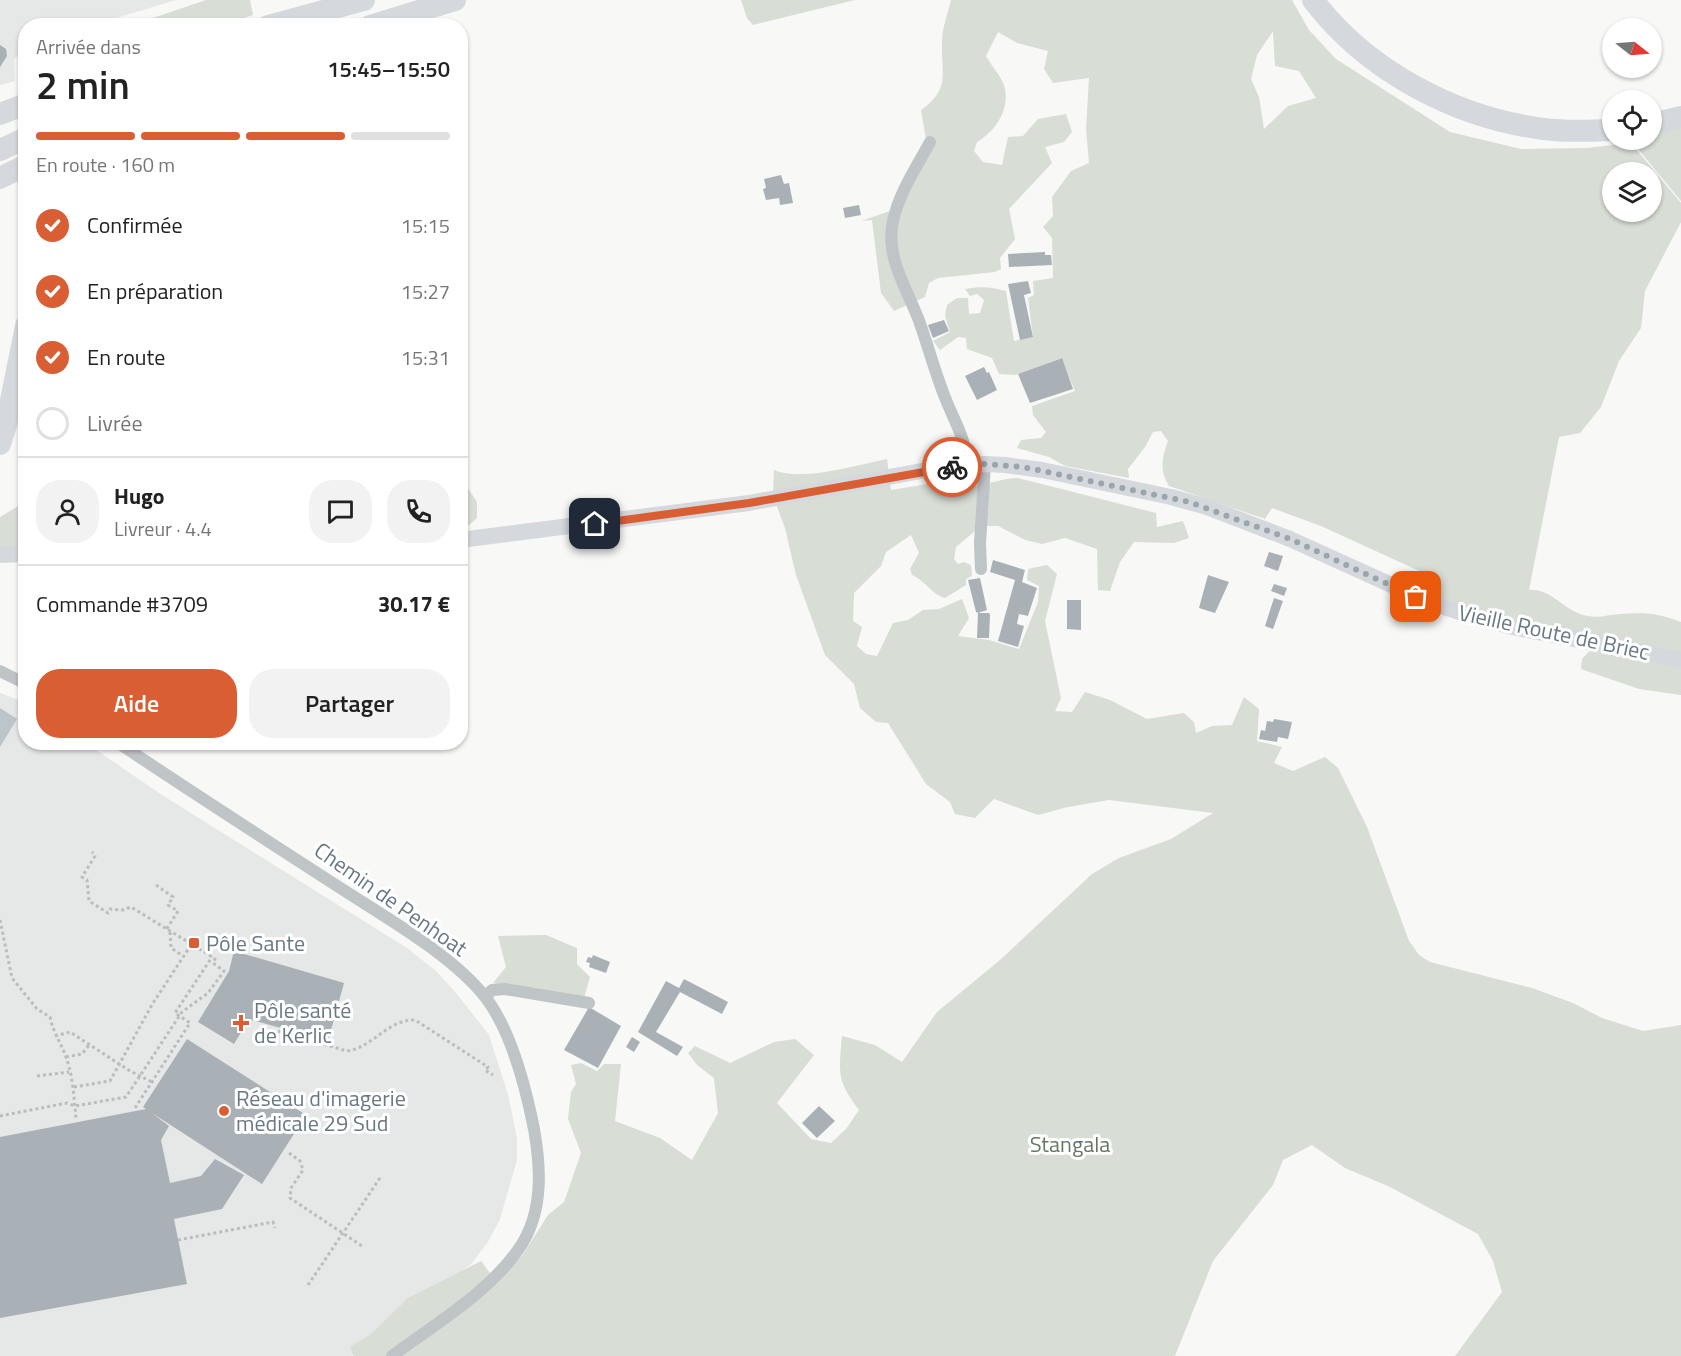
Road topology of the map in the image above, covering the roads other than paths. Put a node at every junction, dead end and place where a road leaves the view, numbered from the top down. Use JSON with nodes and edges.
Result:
{"nodes":[{"id":1,"x":364,"y":0,"type":"edge"},
{"id":2,"x":371,"y":0,"type":"edge"},
{"id":3,"x":455,"y":0,"type":"edge"},
{"id":4,"x":1313,"y":0,"type":"edge"},
{"id":5,"x":298,"y":18,"type":"edge"},
{"id":6,"x":318,"y":18,"type":"edge"},
{"id":7,"x":396,"y":18,"type":"edge"},
{"id":8,"x":18,"y":107,"type":"edge"},
{"id":9,"x":0,"y":114,"type":"edge"},
{"id":10,"x":1681,"y":117,"type":"edge"},
{"id":11,"x":1662,"y":122,"type":"edge"},
{"id":12,"x":1602,"y":130,"type":"edge"},
{"id":13,"x":18,"y":142,"type":"edge"},
{"id":14,"x":930,"y":142,"type":"dead end"},
{"id":15,"x":0,"y":150,"type":"edge"},
{"id":16,"x":18,"y":169,"type":"edge"},
{"id":17,"x":0,"y":178,"type":"edge"},
{"id":18,"x":18,"y":366,"type":"edge"},
{"id":19,"x":0,"y":444,"type":"edge"},
{"id":20,"x":985,"y":464,"type":"junction"},
{"id":21,"x":967,"y":465,"type":"junction"},
{"id":22,"x":468,"y":539,"type":"edge"},
{"id":23,"x":18,"y":554,"type":"edge"},
{"id":24,"x":0,"y":555,"type":"edge"},
{"id":25,"x":981,"y":569,"type":"dead end"},
{"id":26,"x":1681,"y":660,"type":"edge"},
{"id":27,"x":0,"y":671,"type":"edge"},
{"id":28,"x":18,"y":680,"type":"edge"},
{"id":29,"x":129,"y":750,"type":"edge"},
{"id":30,"x":485,"y":997,"type":"junction"},
{"id":31,"x":589,"y":1003,"type":"dead end"},
{"id":32,"x":392,"y":1356,"type":"edge"}],
"edges":[{"from":1,"to":5,"type":"highway"},
{"from":2,"to":6,"type":"highway"},
{"from":3,"to":7,"type":"highway"},
{"from":4,"to":12,"type":"highway"},
{"from":8,"to":9,"type":"highway"},
{"from":10,"to":11,"type":"highway"},
{"from":13,"to":15,"type":"highway"},
{"from":14,"to":21,"type":"street"},
{"from":16,"to":17,"type":"highway"},
{"from":18,"to":19,"type":"highway"},
{"from":20,"to":21,"type":"street","name":"Vieille Route de Briec"},
{"from":20,"to":25,"type":"street"},
{"from":20,"to":26,"type":"street","name":"Vieille Route de Briec"},
{"from":21,"to":22,"type":"street","name":"Vieille Route de Briec"},
{"from":23,"to":24,"type":"street"},
{"from":27,"to":28,"type":"street"},
{"from":29,"to":30,"type":"street","name":"Chemin de Penhoat"},
{"from":30,"to":31,"type":"street"},
{"from":30,"to":32,"type":"street","name":"Chemin de Penhoat"}]}
